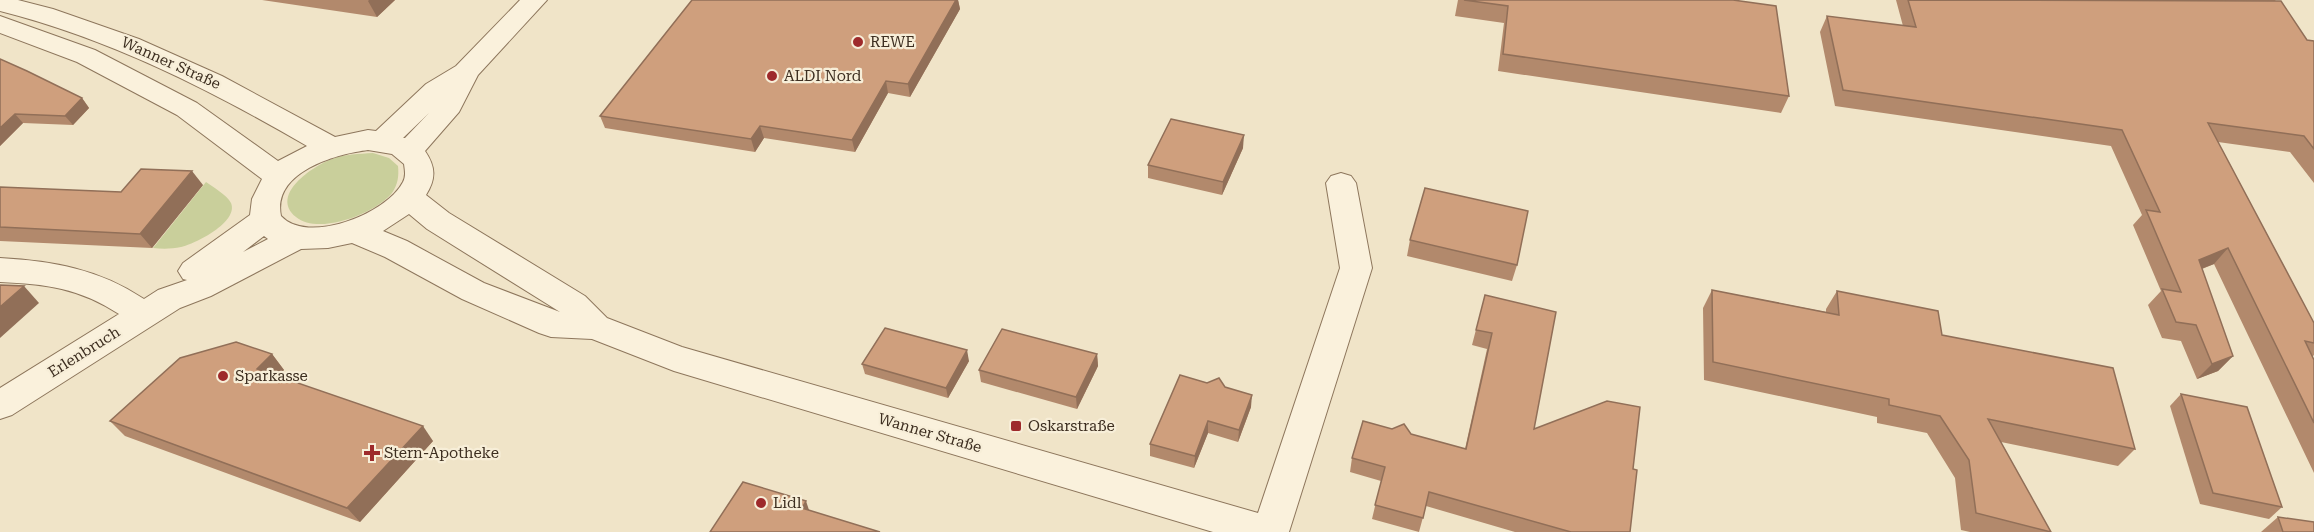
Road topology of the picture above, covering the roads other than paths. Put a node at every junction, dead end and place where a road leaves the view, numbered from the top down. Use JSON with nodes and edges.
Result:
{"nodes":[{"id":1,"x":534,"y":0,"type":"edge"},
{"id":2,"x":0,"y":3,"type":"edge"},
{"id":3,"x":0,"y":24,"type":"edge"},
{"id":4,"x":397,"y":145,"type":"junction"},
{"id":5,"x":331,"y":147,"type":"junction"},
{"id":6,"x":280,"y":177,"type":"junction"},
{"id":7,"x":1341,"y":183,"type":"dead end"},
{"id":8,"x":408,"y":197,"type":"junction"},
{"id":9,"x":266,"y":219,"type":"junction"},
{"id":10,"x":353,"y":231,"type":"junction"},
{"id":11,"x":297,"y":237,"type":"junction"},
{"id":12,"x":0,"y":270,"type":"edge"},
{"id":13,"x":157,"y":307,"type":"junction"},
{"id":14,"x":595,"y":327,"type":"junction"},
{"id":15,"x":0,"y":405,"type":"edge"},
{"id":16,"x":1269,"y":532,"type":"edge"}],
"edges":[{"from":1,"to":4,"type":"street"},
{"from":2,"to":5,"type":"street","name":"Wanner Straße"},
{"from":3,"to":6,"type":"street","name":"Wanner Straße"},
{"from":4,"to":5,"type":"street"},
{"from":4,"to":8,"type":"street"},
{"from":5,"to":6,"type":"street"},
{"from":6,"to":9,"type":"street"},
{"from":7,"to":16,"type":"street","name":"Wanner Straße"},
{"from":8,"to":10,"type":"street"},
{"from":8,"to":14,"type":"street","name":"Wanner Straße"},
{"from":9,"to":11,"type":"street"},
{"from":9,"to":13,"type":"street","name":"Erlenbruch"},
{"from":10,"to":11,"type":"street"},
{"from":10,"to":14,"type":"street","name":"Wanner Straße"},
{"from":11,"to":13,"type":"street","name":"Erlenbruch"},
{"from":12,"to":13,"type":"street"},
{"from":13,"to":15,"type":"street","name":"Erlenbruch"},
{"from":14,"to":16,"type":"street","name":"Wanner Straße"}]}
